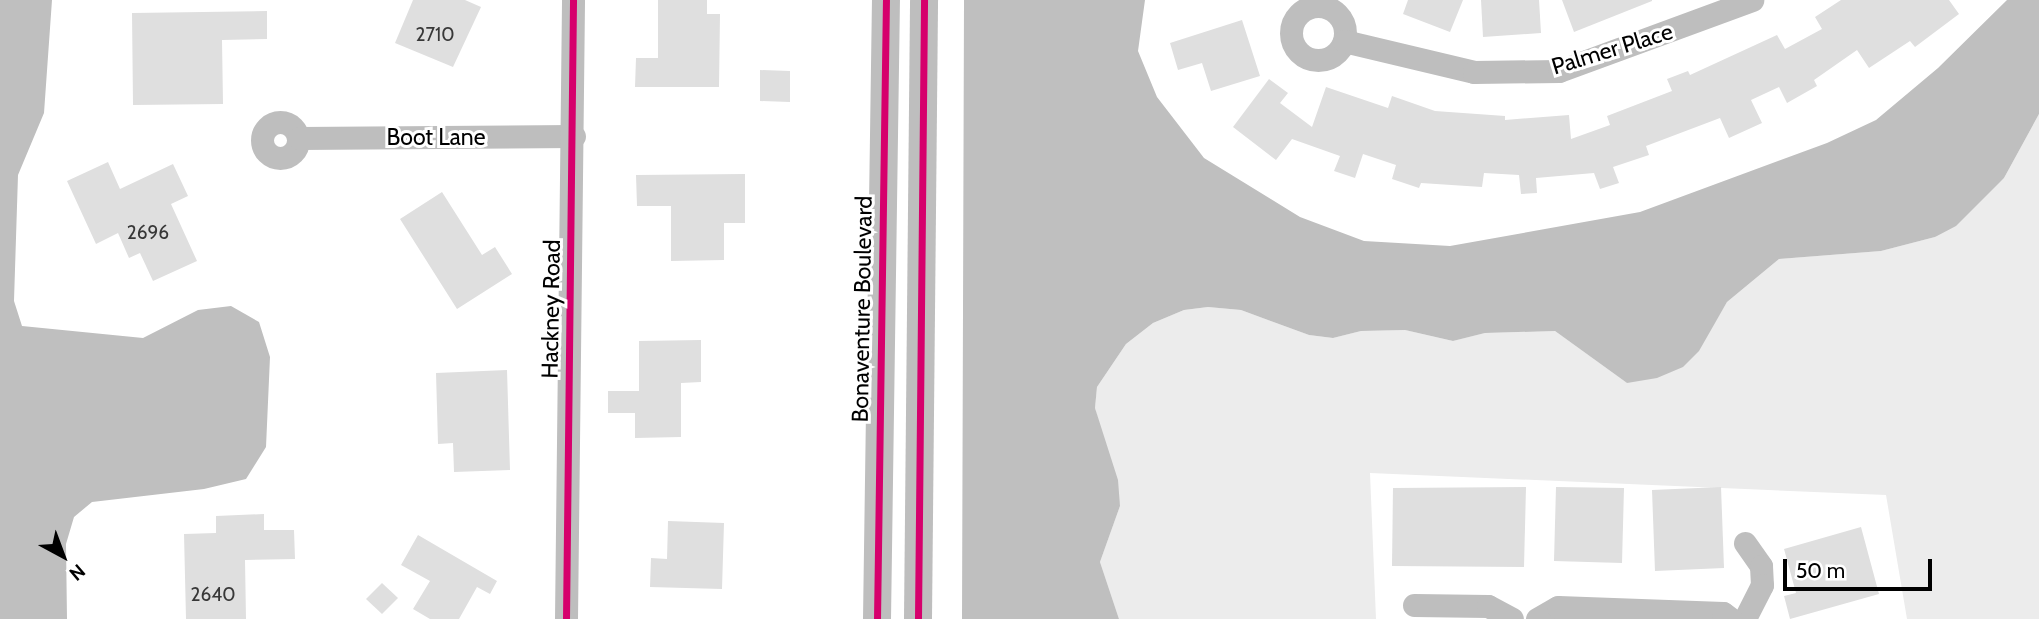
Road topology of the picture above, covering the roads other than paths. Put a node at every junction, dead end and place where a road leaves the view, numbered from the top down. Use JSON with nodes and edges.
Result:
{"nodes":[{"id":1,"x":573,"y":0,"type":"edge"},
{"id":2,"x":886,"y":0,"type":"edge"},
{"id":3,"x":924,"y":0,"type":"edge"},
{"id":4,"x":1752,"y":0,"type":"edge"},
{"id":5,"x":1344,"y":41,"type":"dead end"},
{"id":6,"x":573,"y":136,"type":"junction"},
{"id":7,"x":299,"y":138,"type":"dead end"},
{"id":8,"x":1745,"y":543,"type":"dead end"},
{"id":9,"x":1414,"y":605,"type":"dead end"},
{"id":10,"x":566,"y":619,"type":"edge"},
{"id":11,"x":877,"y":619,"type":"edge"},
{"id":12,"x":918,"y":619,"type":"edge"},
{"id":13,"x":1512,"y":619,"type":"edge"},
{"id":14,"x":1538,"y":619,"type":"edge"},
{"id":15,"x":1731,"y":619,"type":"edge"},
{"id":16,"x":1745,"y":619,"type":"edge"}],
"edges":[{"from":1,"to":6,"type":"street","name":"Hackney Road"},
{"from":2,"to":11,"type":"main road","name":"Bonaventure Boulevard"},
{"from":3,"to":12,"type":"main road"},
{"from":4,"to":5,"type":"street","name":"Palmer Place"},
{"from":6,"to":7,"type":"street","name":"Boot Lane"},
{"from":6,"to":10,"type":"street","name":"Hackney Road"},
{"from":8,"to":16,"type":"street"},
{"from":9,"to":13,"type":"street"},
{"from":14,"to":15,"type":"street"}]}
